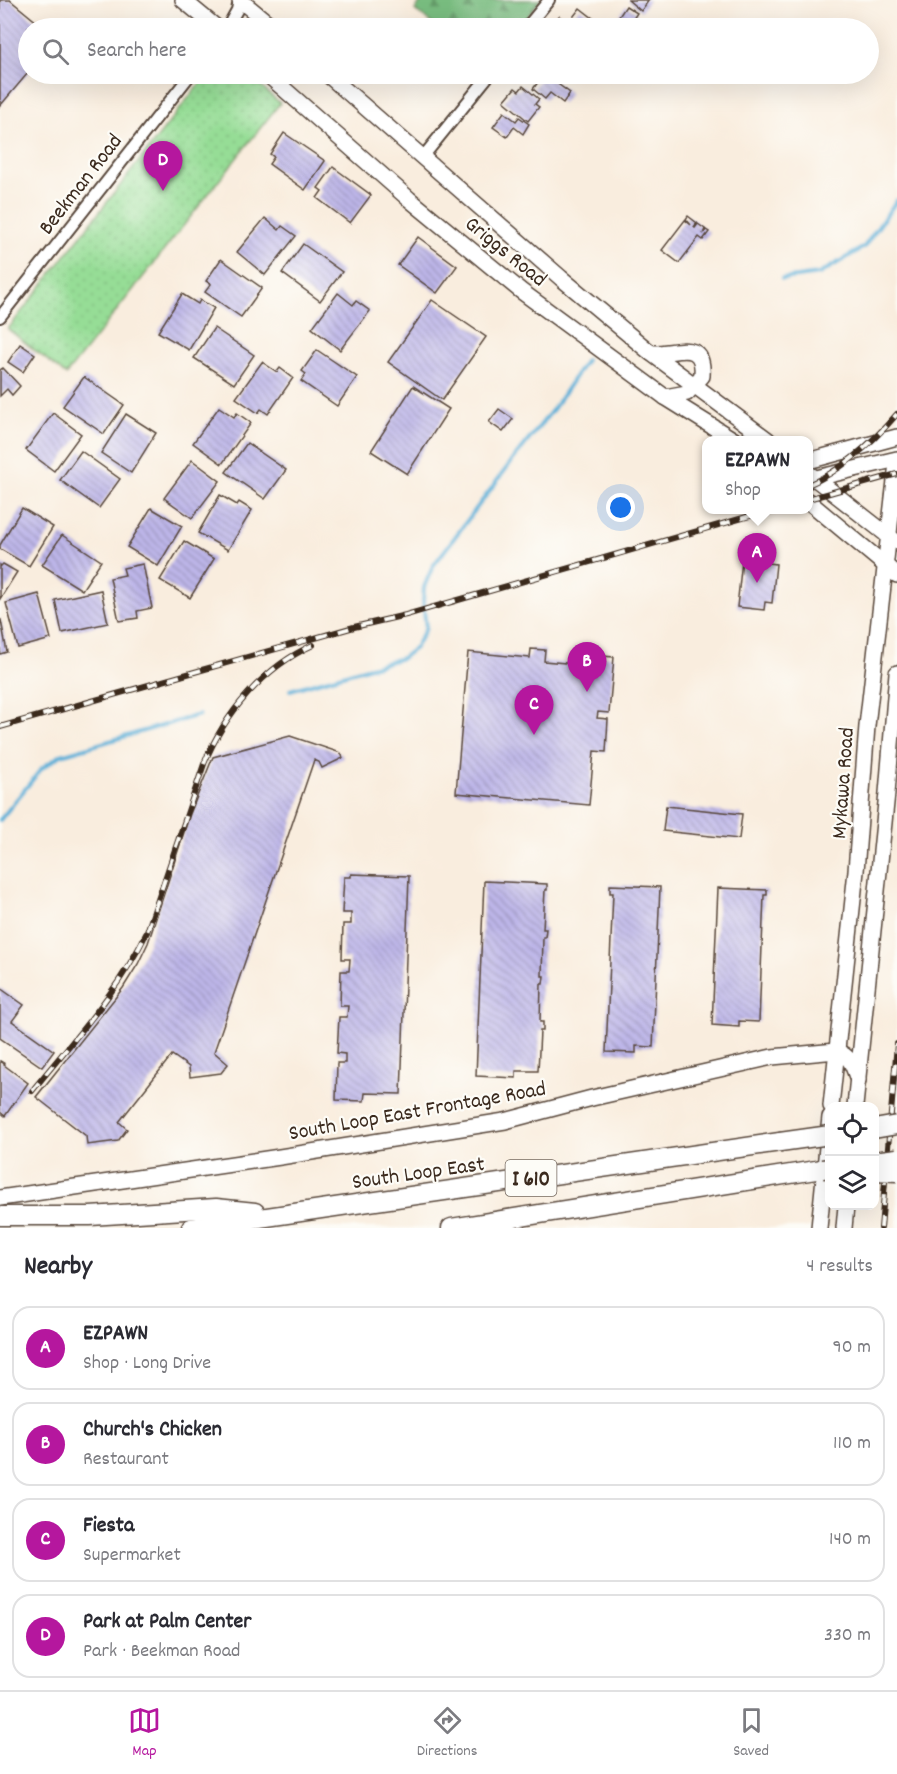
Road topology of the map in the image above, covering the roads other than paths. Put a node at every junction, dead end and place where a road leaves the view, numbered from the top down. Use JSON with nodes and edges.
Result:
{"nodes":[{"id":1,"x":183,"y":0,"type":"edge"},
{"id":2,"x":239,"y":0,"type":"edge"},
{"id":3,"x":549,"y":0,"type":"edge"},
{"id":4,"x":205,"y":18,"type":"edge"},
{"id":5,"x":233,"y":18,"type":"edge"},
{"id":6,"x":262,"y":18,"type":"edge"},
{"id":7,"x":534,"y":18,"type":"edge"},
{"id":8,"x":182,"y":84,"type":"edge"},
{"id":9,"x":279,"y":84,"type":"edge"},
{"id":10,"x":338,"y":84,"type":"edge"},
{"id":11,"x":482,"y":84,"type":"edge"},
{"id":12,"x":422,"y":158,"type":"junction"},
{"id":13,"x":0,"y":317,"type":"edge"},
{"id":14,"x":651,"y":353,"type":"junction"},
{"id":15,"x":694,"y":385,"type":"junction"},
{"id":16,"x":666,"y":397,"type":"junction"},
{"id":17,"x":727,"y":436,"type":"edge"},
{"id":18,"x":761,"y":436,"type":"edge"},
{"id":19,"x":897,"y":437,"type":"edge"},
{"id":20,"x":813,"y":460,"type":"edge"},
{"id":21,"x":897,"y":461,"type":"edge"},
{"id":22,"x":813,"y":476,"type":"edge"},
{"id":23,"x":813,"y":479,"type":"edge"},
{"id":24,"x":813,"y":505,"type":"edge"},
{"id":25,"x":893,"y":540,"type":"edge"},
{"id":26,"x":891,"y":570,"type":"edge"},
{"id":27,"x":897,"y":674,"type":"edge"},
{"id":28,"x":867,"y":726,"type":"junction"},
{"id":29,"x":893,"y":729,"type":"junction"},
{"id":30,"x":862,"y":791,"type":"junction"},
{"id":31,"x":887,"y":794,"type":"junction"},
{"id":32,"x":836,"y":1051,"type":"junction"},
{"id":33,"x":858,"y":1080,"type":"junction"},
{"id":34,"x":831,"y":1102,"type":"edge"},
{"id":35,"x":856,"y":1102,"type":"edge"},
{"id":36,"x":897,"y":1125,"type":"edge"},
{"id":37,"x":879,"y":1128,"type":"edge"},
{"id":38,"x":825,"y":1136,"type":"edge"},
{"id":39,"x":826,"y":1156,"type":"edge"},
{"id":40,"x":897,"y":1158,"type":"edge"},
{"id":41,"x":879,"y":1160,"type":"edge"},
{"id":42,"x":825,"y":1169,"type":"edge"},
{"id":43,"x":879,"y":1171,"type":"edge"},
{"id":44,"x":897,"y":1172,"type":"edge"},
{"id":45,"x":0,"y":1198,"type":"edge"},
{"id":46,"x":846,"y":1210,"type":"edge"},
{"id":47,"x":281,"y":1215,"type":"junction"},
{"id":48,"x":0,"y":1216,"type":"edge"},
{"id":49,"x":191,"y":1228,"type":"edge"},
{"id":50,"x":451,"y":1228,"type":"edge"},
{"id":51,"x":819,"y":1228,"type":"edge"},
{"id":52,"x":844,"y":1228,"type":"edge"}],
"edges":[{"from":1,"to":4,"type":"main road"},
{"from":2,"to":5,"type":"street"},
{"from":2,"to":6,"type":"main road"},
{"from":3,"to":7,"type":"street"},
{"from":8,"to":13,"type":"street","name":"Beekman Road"},
{"from":9,"to":16,"type":"main road","name":"Griggs Road"},
{"from":10,"to":12,"type":"main road","name":"Griggs Road"},
{"from":11,"to":12,"type":"street"},
{"from":12,"to":14,"type":"main road","name":"Griggs Road"},
{"from":14,"to":15,"type":"main road","name":"Griggs Road"},
{"from":14,"to":15,"type":"main road"},
{"from":15,"to":16,"type":"main road"},
{"from":15,"to":18,"type":"main road","name":"Griggs Road"},
{"from":16,"to":17,"type":"main road","name":"Griggs Road"},
{"from":19,"to":20,"type":"main road"},
{"from":21,"to":22,"type":"main road"},
{"from":21,"to":25,"type":"main road","name":"Mykawa Road"},
{"from":23,"to":25,"type":"main road"},
{"from":24,"to":26,"type":"main road"},
{"from":25,"to":26,"type":"main road","name":"Mykawa Road"},
{"from":26,"to":28,"type":"main road","name":"Mykawa Road"},
{"from":27,"to":29,"type":"main road","name":"Mykawa Road"},
{"from":28,"to":29,"type":"main road"},
{"from":28,"to":30,"type":"main road","name":"Mykawa Road"},
{"from":29,"to":31,"type":"main road","name":"Mykawa Road"},
{"from":30,"to":31,"type":"main road"},
{"from":30,"to":32,"type":"main road","name":"Mykawa Road"},
{"from":31,"to":33,"type":"main road","name":"Mykawa Road"},
{"from":32,"to":33,"type":"main road"},
{"from":32,"to":34,"type":"main road","name":"Mykawa Road"},
{"from":32,"to":45,"type":"main road","name":"South Loop East Frontage Road"},
{"from":33,"to":35,"type":"main road","name":"Mykawa Road"},
{"from":36,"to":37,"type":"highway","bridge":true},
{"from":38,"to":47,"type":"highway","name":"South Loop East","number":"I 610","bridge":true},
{"from":39,"to":51,"type":"main road"},
{"from":40,"to":41,"type":"highway","bridge":true},
{"from":42,"to":50,"type":"highway","number":"I 610"},
{"from":43,"to":44,"type":"highway","bridge":true},
{"from":46,"to":52,"type":"main road"},
{"from":47,"to":48,"type":"highway"},
{"from":47,"to":49,"type":"highway","name":"South Loop East","number":"I 610"}]}
